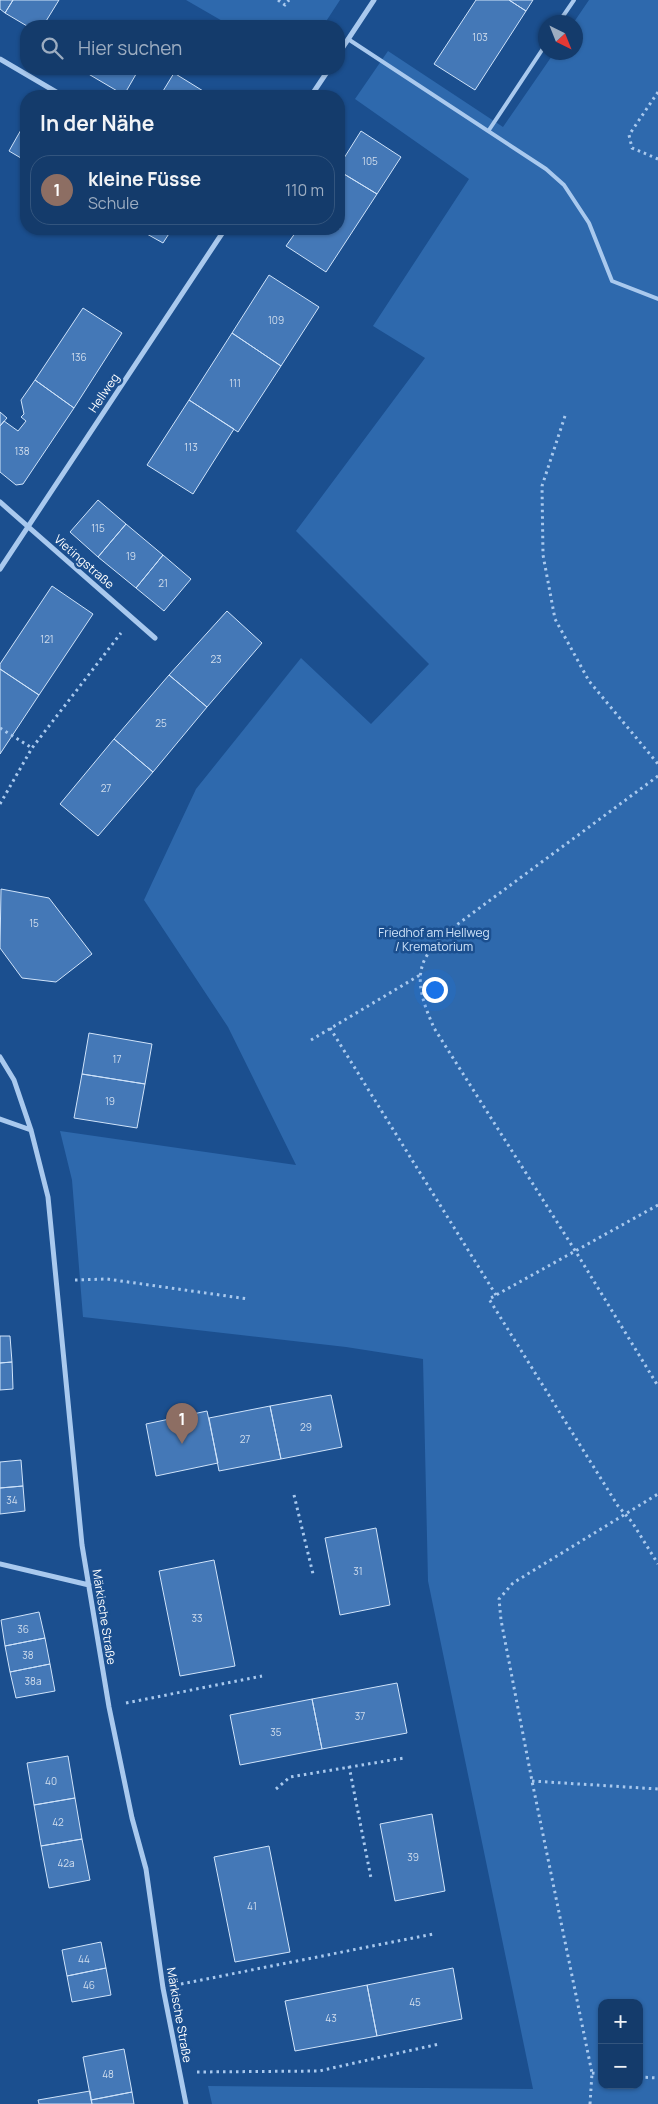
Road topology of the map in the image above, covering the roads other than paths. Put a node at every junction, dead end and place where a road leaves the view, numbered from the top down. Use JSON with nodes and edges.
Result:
{"nodes":[{"id":1,"x":374,"y":0,"type":"edge"},
{"id":2,"x":574,"y":0,"type":"edge"},
{"id":3,"x":564,"y":15,"type":"edge"},
{"id":4,"x":348,"y":39,"type":"junction"},
{"id":5,"x":345,"y":44,"type":"edge"},
{"id":6,"x":538,"y":56,"type":"edge"},
{"id":7,"x":0,"y":59,"type":"edge"},
{"id":8,"x":20,"y":71,"type":"edge"},
{"id":9,"x":27,"y":75,"type":"edge"},
{"id":10,"x":325,"y":75,"type":"edge"},
{"id":11,"x":53,"y":90,"type":"edge"},
{"id":12,"x":315,"y":90,"type":"edge"},
{"id":13,"x":489,"y":130,"type":"junction"},
{"id":14,"x":221,"y":235,"type":"edge"},
{"id":15,"x":658,"y":299,"type":"edge"},
{"id":16,"x":0,"y":502,"type":"edge"},
{"id":17,"x":28,"y":526,"type":"junction"},
{"id":18,"x":0,"y":569,"type":"edge"},
{"id":19,"x":155,"y":638,"type":"dead end"},
{"id":20,"x":0,"y":1057,"type":"edge"},
{"id":21,"x":0,"y":1118,"type":"edge"},
{"id":22,"x":31,"y":1130,"type":"junction"},
{"id":23,"x":0,"y":1564,"type":"edge"},
{"id":24,"x":89,"y":1585,"type":"junction"},
{"id":25,"x":186,"y":2104,"type":"edge"}],
"edges":[{"from":1,"to":4,"type":"street"},
{"from":2,"to":3,"type":"lane"},
{"from":4,"to":5,"type":"street"},
{"from":4,"to":13,"type":"lane"},
{"from":6,"to":13,"type":"lane"},
{"from":7,"to":8,"type":"street"},
{"from":9,"to":11,"type":"street"},
{"from":10,"to":12,"type":"street"},
{"from":13,"to":15,"type":"lane"},
{"from":14,"to":17,"type":"street","name":"Hellweg"},
{"from":16,"to":17,"type":"street","name":"Vietingstraße"},
{"from":17,"to":18,"type":"street","name":"Hellweg"},
{"from":17,"to":19,"type":"street","name":"Vietingstraße"},
{"from":20,"to":22,"type":"street","name":"Märkische Straße"},
{"from":21,"to":22,"type":"street"},
{"from":22,"to":24,"type":"street","name":"Märkische Straße"},
{"from":23,"to":24,"type":"street"},
{"from":24,"to":25,"type":"street","name":"Märkische Straße"}]}
